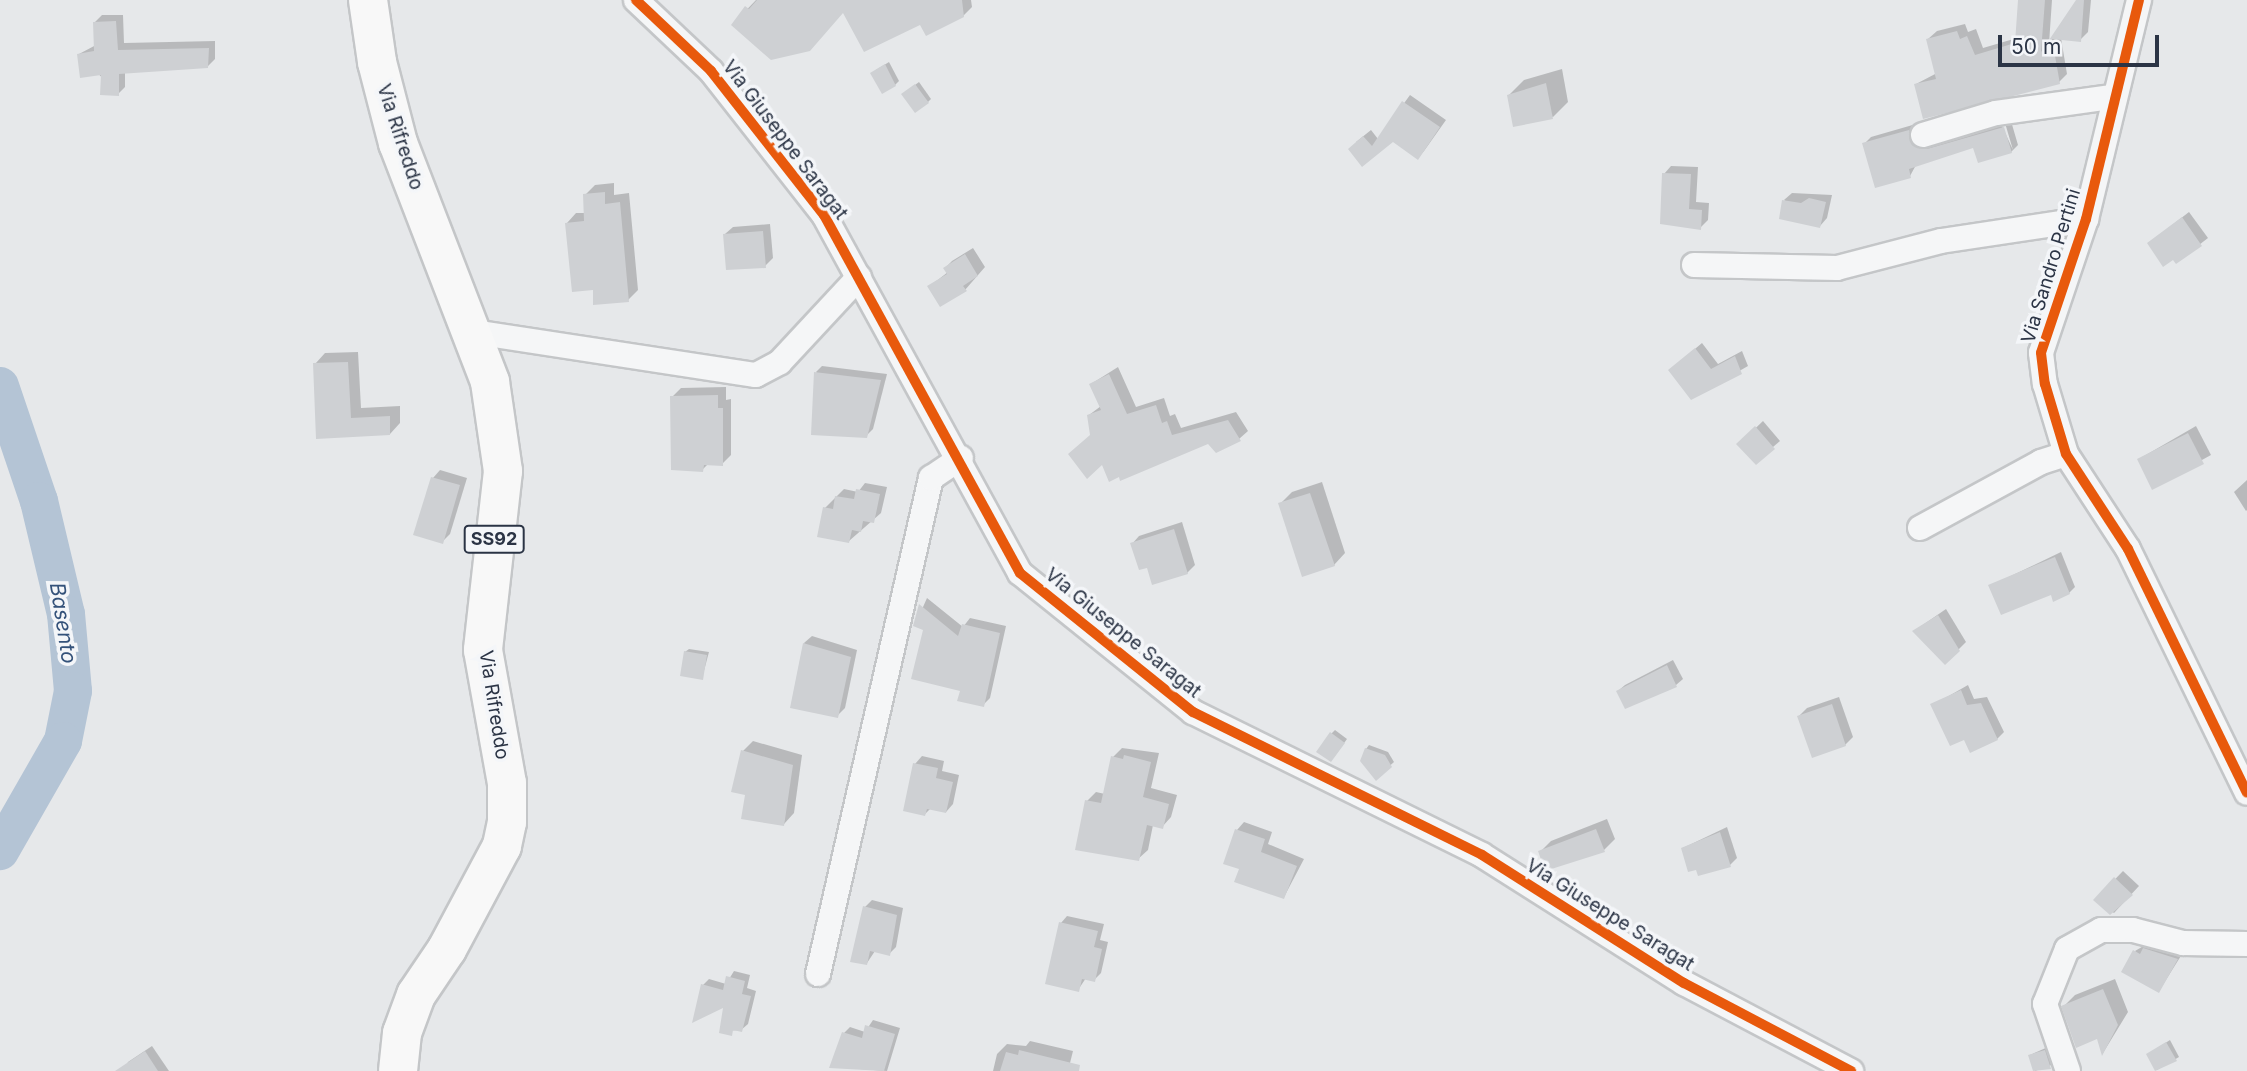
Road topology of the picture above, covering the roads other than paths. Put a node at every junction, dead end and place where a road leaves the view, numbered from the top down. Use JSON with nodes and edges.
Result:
{"nodes":[{"id":1,"x":368,"y":0,"type":"edge"},
{"id":2,"x":636,"y":0,"type":"edge"},
{"id":3,"x":2139,"y":0,"type":"edge"},
{"id":4,"x":2112,"y":97,"type":"junction"},
{"id":5,"x":1923,"y":135,"type":"dead end"},
{"id":6,"x":2086,"y":219,"type":"junction"},
{"id":7,"x":1694,"y":265,"type":"dead end"},
{"id":8,"x":859,"y":277,"type":"junction"},
{"id":9,"x":474,"y":332,"type":"junction"},
{"id":10,"x":2066,"y":454,"type":"junction"},
{"id":11,"x":961,"y":458,"type":"junction"},
{"id":12,"x":1920,"y":528,"type":"dead end"},
{"id":13,"x":2247,"y":793,"type":"edge"},
{"id":14,"x":2247,"y":944,"type":"edge"},
{"id":15,"x":818,"y":974,"type":"dead end"},
{"id":16,"x":398,"y":1071,"type":"edge"},
{"id":17,"x":1851,"y":1071,"type":"edge"},
{"id":18,"x":2068,"y":1071,"type":"edge"}],
"edges":[{"from":1,"to":9,"type":"main road","name":"Via Rifreddo","number":"SS92"},
{"from":2,"to":8,"type":"street","name":"Via Giuseppe Saragat"},
{"from":3,"to":4,"type":"street","name":"Via Sandro Pertini"},
{"from":4,"to":5,"type":"street"},
{"from":4,"to":6,"type":"street","name":"Via Sandro Pertini"},
{"from":6,"to":7,"type":"street"},
{"from":6,"to":10,"type":"street","name":"Via Sandro Pertini"},
{"from":8,"to":9,"type":"street"},
{"from":8,"to":11,"type":"street","name":"Via Giuseppe Saragat"},
{"from":9,"to":16,"type":"main road","name":"Via Rifreddo","number":"SS92"},
{"from":10,"to":12,"type":"street"},
{"from":10,"to":13,"type":"street","name":"Via Sandro Pertini"},
{"from":11,"to":15,"type":"street"},
{"from":11,"to":17,"type":"street","name":"Via Giuseppe Saragat"},
{"from":14,"to":18,"type":"street"}]}
